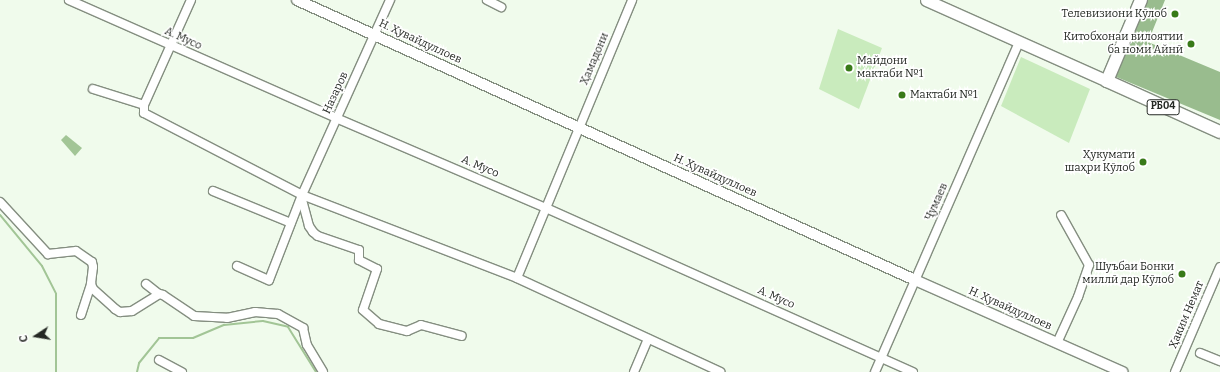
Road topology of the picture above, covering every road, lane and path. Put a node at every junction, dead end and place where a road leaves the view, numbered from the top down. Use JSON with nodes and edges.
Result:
{"nodes":[{"id":1,"x":69,"y":0,"type":"edge"},
{"id":2,"x":191,"y":0,"type":"edge"},
{"id":3,"x":297,"y":0,"type":"edge"},
{"id":4,"x":390,"y":0,"type":"edge"},
{"id":5,"x":487,"y":0,"type":"edge"},
{"id":6,"x":632,"y":0,"type":"edge"},
{"id":7,"x":926,"y":0,"type":"edge"},
{"id":8,"x":1141,"y":0,"type":"edge"},
{"id":9,"x":501,"y":6,"type":"dead end"},
{"id":10,"x":375,"y":34,"type":"junction"},
{"id":11,"x":1019,"y":42,"type":"junction"},
{"id":12,"x":170,"y":45,"type":"junction"},
{"id":13,"x":1107,"y":82,"type":"junction"},
{"id":14,"x":93,"y":89,"type":"dead end"},
{"id":15,"x":144,"y":105,"type":"junction"},
{"id":16,"x":336,"y":118,"type":"junction"},
{"id":17,"x":579,"y":127,"type":"junction"},
{"id":18,"x":1220,"y":132,"type":"edge"},
{"id":19,"x":213,"y":191,"type":"dead end"},
{"id":20,"x":302,"y":196,"type":"junction"},
{"id":21,"x":0,"y":202,"type":"edge"},
{"id":22,"x":546,"y":208,"type":"junction"},
{"id":23,"x":1061,"y":215,"type":"dead end"},
{"id":24,"x":291,"y":223,"type":"junction"},
{"id":25,"x":237,"y":266,"type":"dead end"},
{"id":26,"x":1220,"y":267,"type":"edge"},
{"id":27,"x":517,"y":278,"type":"junction"},
{"id":28,"x":915,"y":280,"type":"junction"},
{"id":29,"x":91,"y":284,"type":"junction"},
{"id":30,"x":146,"y":284,"type":"dead end"},
{"id":31,"x":160,"y":294,"type":"junction"},
{"id":32,"x":81,"y":315,"type":"dead end"},
{"id":33,"x":462,"y":336,"type":"dead end"},
{"id":34,"x":648,"y":339,"type":"junction"},
{"id":35,"x":1057,"y":343,"type":"junction"},
{"id":36,"x":1200,"y":353,"type":"dead end"},
{"id":37,"x":881,"y":357,"type":"junction"},
{"id":38,"x":160,"y":360,"type":"dead end"},
{"id":39,"x":1220,"y":361,"type":"edge"},
{"id":40,"x":182,"y":372,"type":"edge"},
{"id":41,"x":323,"y":372,"type":"edge"},
{"id":42,"x":634,"y":372,"type":"edge"},
{"id":43,"x":720,"y":372,"type":"edge"},
{"id":44,"x":875,"y":372,"type":"edge"},
{"id":45,"x":914,"y":372,"type":"edge"},
{"id":46,"x":1123,"y":372,"type":"edge"},
{"id":47,"x":1175,"y":372,"type":"edge"}],
"edges":[{"from":1,"to":12,"type":"street","name":"А. Мусо"},
{"from":2,"to":12,"type":"street"},
{"from":3,"to":10,"type":"street","name":"Н. Ҳувайдуллоев"},
{"from":4,"to":10,"type":"street","name":"Назаров"},
{"from":5,"to":9,"type":"street"},
{"from":6,"to":17,"type":"street","name":"Ҳамадони"},
{"from":7,"to":11,"type":"main road"},
{"from":8,"to":13,"type":"main road"},
{"from":10,"to":16,"type":"street","name":"Назаров"},
{"from":10,"to":17,"type":"street","name":"Н. Ҳувайдуллоев"},
{"from":11,"to":13,"type":"main road"},
{"from":11,"to":28,"type":"street","name":"Ҷумаев"},
{"from":12,"to":15,"type":"street"},
{"from":12,"to":16,"type":"street","name":"А. Мусо"},
{"from":13,"to":18,"type":"main road","number":"РБ04"},
{"from":14,"to":15,"type":"street"},
{"from":15,"to":20,"type":"street"},
{"from":16,"to":20,"type":"street","name":"Назаров"},
{"from":16,"to":22,"type":"street","name":"А. Мусо"},
{"from":17,"to":22,"type":"street","name":"Ҳамадони"},
{"from":17,"to":28,"type":"street","name":"Н. Ҳувайдуллоев"},
{"from":19,"to":24,"type":"street"},
{"from":20,"to":24,"type":"street","name":"Назаров"},
{"from":20,"to":27,"type":"street"},
{"from":20,"to":33,"type":"street"},
{"from":21,"to":29,"type":"street"},
{"from":22,"to":27,"type":"street","name":"Ҳамадони"},
{"from":22,"to":37,"type":"street","name":"А. Мусо"},
{"from":23,"to":35,"type":"street"},
{"from":24,"to":25,"type":"street","name":"Назаров"},
{"from":26,"to":47,"type":"street","name":"Ҳаким Немат"},
{"from":27,"to":34,"type":"street"},
{"from":28,"to":35,"type":"street","name":"Н. Ҳувайдуллоев"},
{"from":28,"to":37,"type":"street","name":"Ҷумаев"},
{"from":29,"to":31,"type":"street"},
{"from":29,"to":32,"type":"street"},
{"from":30,"to":31,"type":"street"},
{"from":31,"to":41,"type":"street"},
{"from":34,"to":42,"type":"street"},
{"from":34,"to":43,"type":"street"},
{"from":35,"to":46,"type":"street","name":"Н. Ҳувайдуллоев"},
{"from":36,"to":39,"type":"street"},
{"from":37,"to":44,"type":"street","name":"Ҷумаев"},
{"from":37,"to":45,"type":"street","name":"А. Мусо"},
{"from":38,"to":40,"type":"street"}]}
